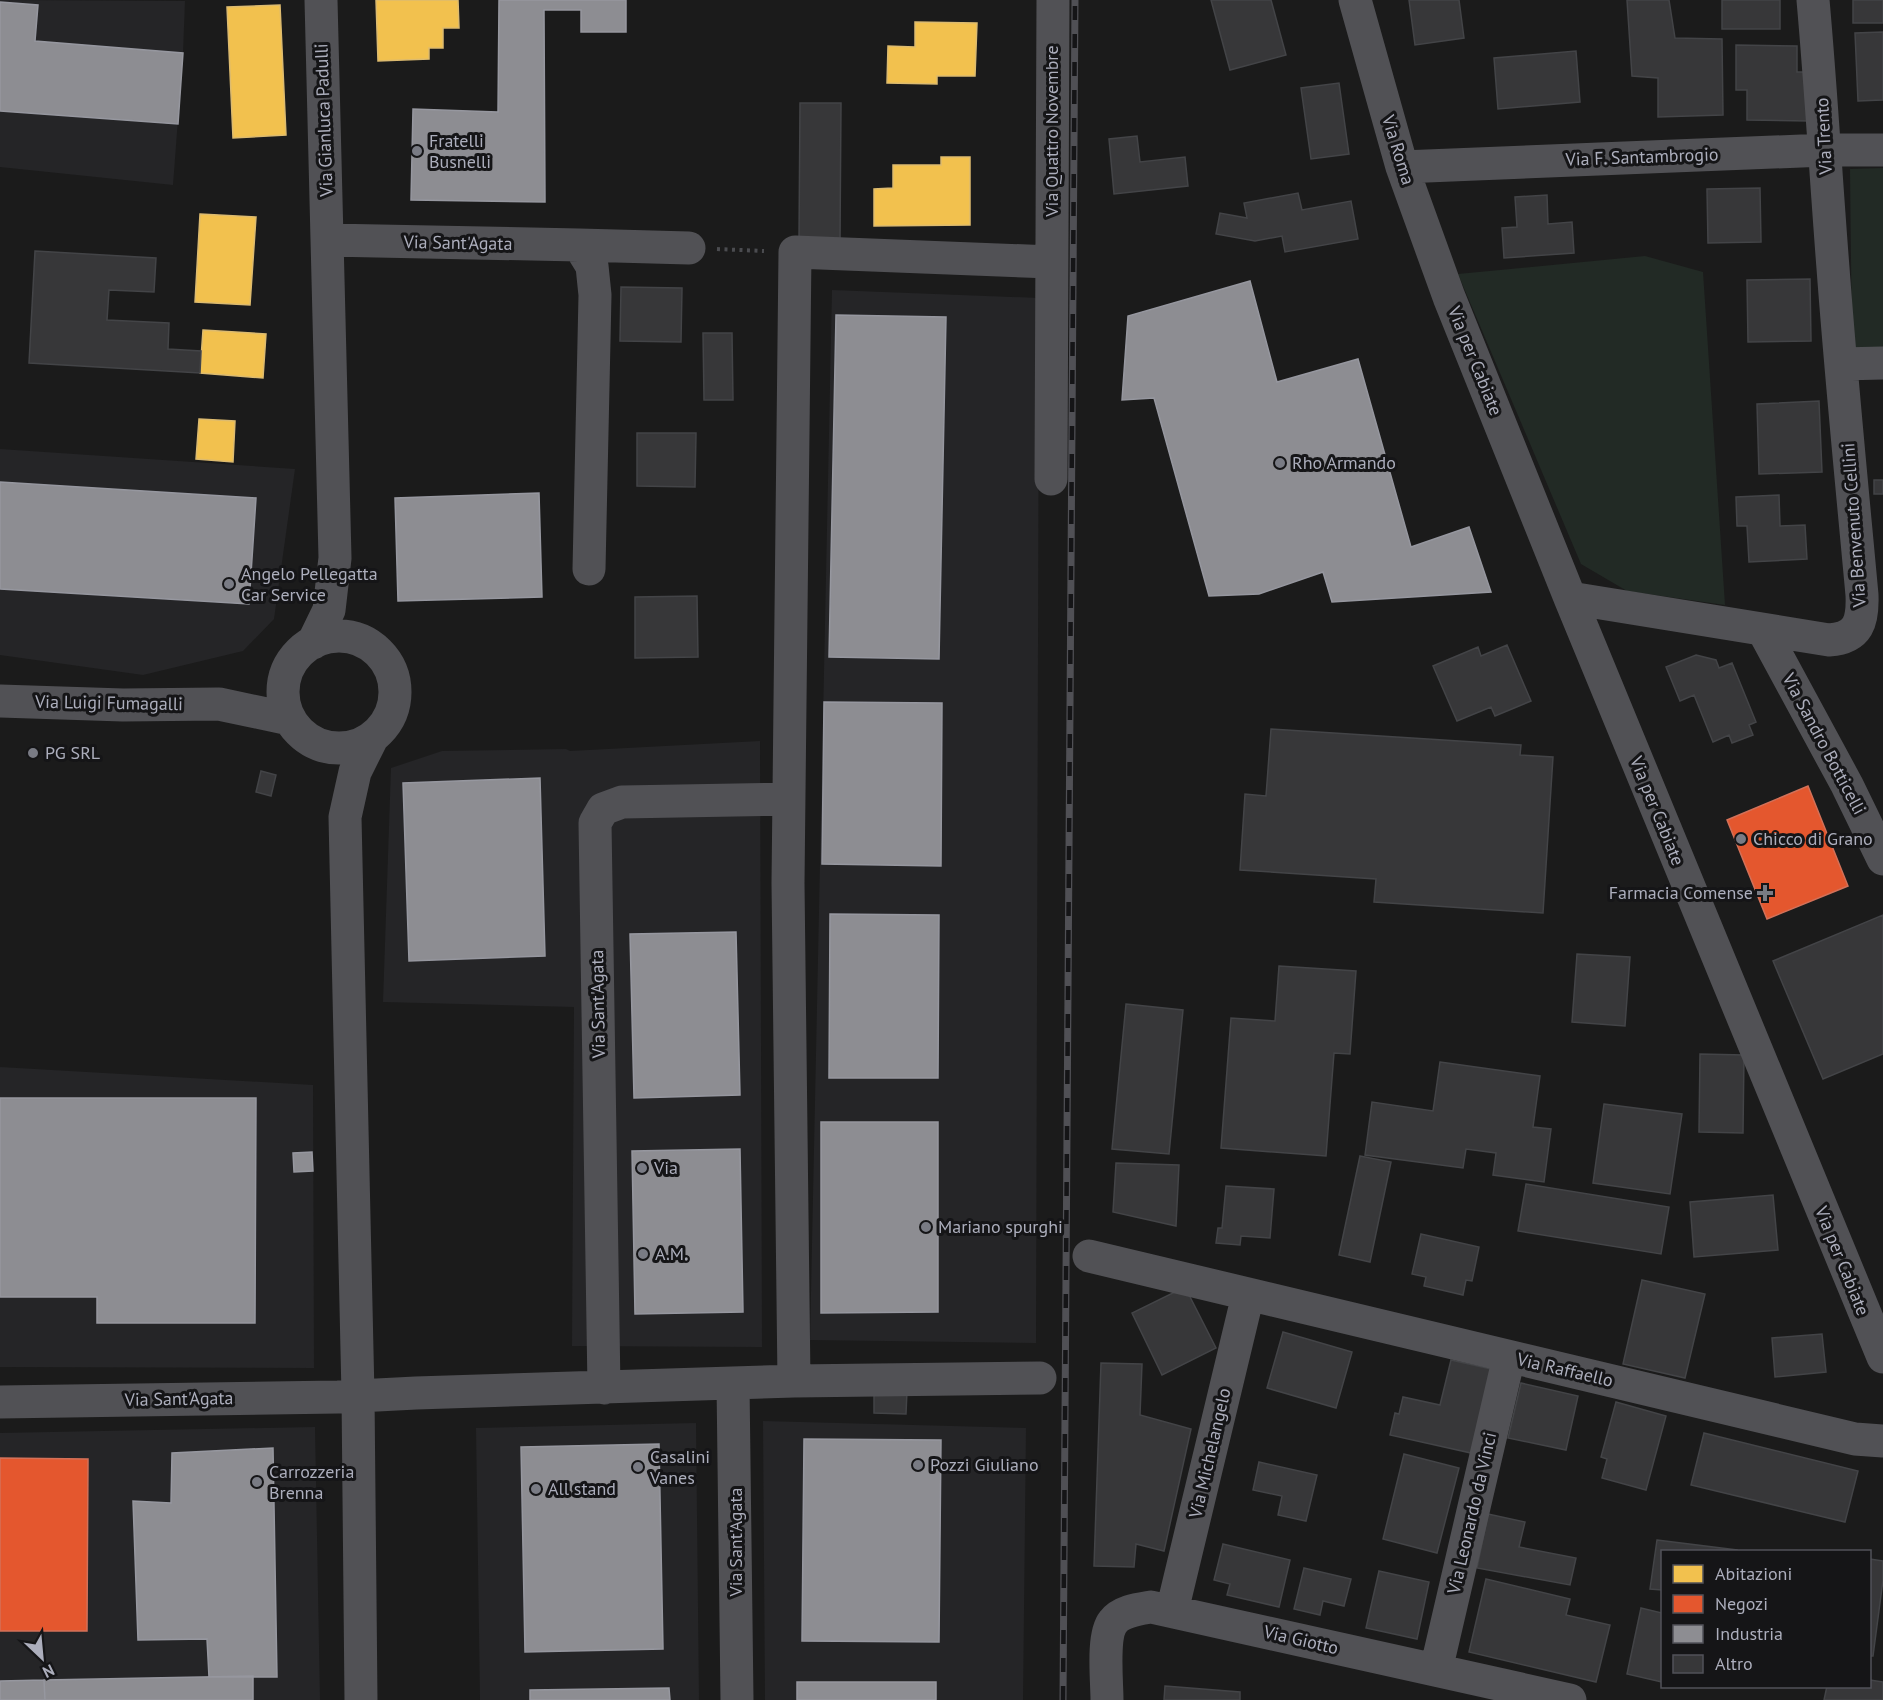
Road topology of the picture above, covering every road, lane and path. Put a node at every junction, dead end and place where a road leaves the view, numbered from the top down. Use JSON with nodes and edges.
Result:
{"nodes":[{"id":1,"x":321,"y":0,"type":"edge"},
{"id":2,"x":1053,"y":0,"type":"edge"},
{"id":3,"x":1355,"y":0,"type":"edge"},
{"id":4,"x":1813,"y":0,"type":"edge"},
{"id":5,"x":1825,"y":150,"type":"junction"},
{"id":6,"x":1883,"y":150,"type":"edge"},
{"id":7,"x":1402,"y":167,"type":"junction"},
{"id":8,"x":328,"y":240,"type":"junction"},
{"id":9,"x":579,"y":245,"type":"junction"},
{"id":10,"x":689,"y":248,"type":"joint"},
{"id":11,"x":795,"y":252,"type":"junction"},
{"id":12,"x":1051,"y":262,"type":"junction"},
{"id":13,"x":1833,"y":271,"type":"joint"},
{"id":14,"x":1449,"y":297,"type":"joint"},
{"id":15,"x":1883,"y":363,"type":"edge"},
{"id":16,"x":1841,"y":364,"type":"junction"},
{"id":17,"x":1051,"y":479,"type":"dead end"},
{"id":18,"x":335,"y":558,"type":"junction"},
{"id":19,"x":589,"y":569,"type":"dead end"},
{"id":20,"x":1569,"y":598,"type":"junction"},
{"id":21,"x":1763,"y":630,"type":"junction"},
{"id":22,"x":313,"y":643,"type":"junction"},
{"id":23,"x":370,"y":645,"type":"junction"},
{"id":24,"x":285,"y":677,"type":"junction"},
{"id":25,"x":0,"y":701,"type":"edge"},
{"id":26,"x":219,"y":704,"type":"junction"},
{"id":27,"x":294,"y":725,"type":"junction"},
{"id":28,"x":372,"y":738,"type":"junction"},
{"id":29,"x":788,"y":799,"type":"junction"},
{"id":30,"x":345,"y":817,"type":"junction"},
{"id":31,"x":1883,"y":859,"type":"edge"},
{"id":32,"x":1089,"y":1256,"type":"dead end"},
{"id":33,"x":1248,"y":1295,"type":"junction"},
{"id":34,"x":1509,"y":1357,"type":"junction"},
{"id":35,"x":1883,"y":1358,"type":"edge"},
{"id":36,"x":1040,"y":1378,"type":"dead end"},
{"id":37,"x":794,"y":1381,"type":"junction"},
{"id":38,"x":733,"y":1383,"type":"junction"},
{"id":39,"x":603,"y":1388,"type":"junction"},
{"id":40,"x":358,"y":1395,"type":"junction"},
{"id":41,"x":0,"y":1402,"type":"edge"},
{"id":42,"x":1883,"y":1441,"type":"edge"},
{"id":43,"x":1172,"y":1611,"type":"junction"},
{"id":44,"x":1436,"y":1670,"type":"junction"},
{"id":45,"x":361,"y":1700,"type":"edge"},
{"id":46,"x":737,"y":1700,"type":"edge"},
{"id":47,"x":1107,"y":1700,"type":"edge"},
{"id":48,"x":1570,"y":1700,"type":"edge"}],
"edges":[{"from":1,"to":8,"type":"street","name":"Via Gianluca Padulli"},
{"from":2,"to":12,"type":"street","name":"Via Quattro Novembre"},
{"from":3,"to":7,"type":"street","name":"Via Roma"},
{"from":4,"to":5,"type":"street","name":"Via Trento"},
{"from":5,"to":6,"type":"street","name":"Via F. Santambrogio"},
{"from":5,"to":7,"type":"street","name":"Via F. Santambrogio"},
{"from":5,"to":13,"type":"street","name":"Via Trento"},
{"from":7,"to":14,"type":"street","name":"Via Roma"},
{"from":8,"to":9,"type":"street","name":"Via Sant'Agata"},
{"from":8,"to":18,"type":"street"},
{"from":9,"to":10,"type":"street","name":"Via Sant'Agata"},
{"from":9,"to":19,"type":"street"},
{"from":10,"to":11,"type":"path"},
{"from":11,"to":12,"type":"street"},
{"from":11,"to":29,"type":"street"},
{"from":12,"to":17,"type":"street","name":"Via Quattro Novembre"},
{"from":13,"to":16,"type":"street","name":"Via Benvenuto Cellini"},
{"from":14,"to":20,"type":"street","name":"Via per Cabiate"},
{"from":15,"to":16,"type":"street"},
{"from":16,"to":21,"type":"street","name":"Via Benvenuto Cellini"},
{"from":18,"to":22,"type":"street"},
{"from":18,"to":23,"type":"street"},
{"from":20,"to":21,"type":"street","name":"Via Benvenuto Cellini"},
{"from":20,"to":35,"type":"street","name":"Via per Cabiate"},
{"from":21,"to":31,"type":"street","name":"Via Sandro Botticelli"},
{"from":22,"to":23,"type":"street"},
{"from":22,"to":24,"type":"street"},
{"from":23,"to":28,"type":"street"},
{"from":24,"to":26,"type":"street","name":"Via Luigi Fumagalli"},
{"from":24,"to":27,"type":"street"},
{"from":25,"to":26,"type":"street","name":"Via Luigi Fumagalli"},
{"from":26,"to":27,"type":"street","name":"Via Luigi Fumagalli"},
{"from":27,"to":28,"type":"street"},
{"from":27,"to":30,"type":"street"},
{"from":28,"to":30,"type":"street"},
{"from":29,"to":37,"type":"street"},
{"from":29,"to":39,"type":"street","name":"Via Sant'Agata"},
{"from":30,"to":40,"type":"street"},
{"from":32,"to":33,"type":"street","name":"Via Raffaello"},
{"from":33,"to":34,"type":"street","name":"Via Raffaello"},
{"from":33,"to":43,"type":"street","name":"Via Michelangelo"},
{"from":34,"to":42,"type":"street","name":"Via Raffaello"},
{"from":34,"to":44,"type":"street","name":"Via Leonardo da Vinci"},
{"from":36,"to":37,"type":"street","name":"Via Sant'Agata"},
{"from":37,"to":38,"type":"street","name":"Via Sant'Agata"},
{"from":38,"to":39,"type":"street","name":"Via Sant'Agata"},
{"from":38,"to":46,"type":"street","name":"Via Sant'Agata"},
{"from":39,"to":40,"type":"street","name":"Via Sant'Agata"},
{"from":40,"to":41,"type":"street","name":"Via Sant'Agata"},
{"from":40,"to":45,"type":"street"},
{"from":43,"to":44,"type":"street","name":"Via Giotto"},
{"from":43,"to":47,"type":"street","name":"Via Giotto"},
{"from":44,"to":48,"type":"street","name":"Via Giotto"}]}
